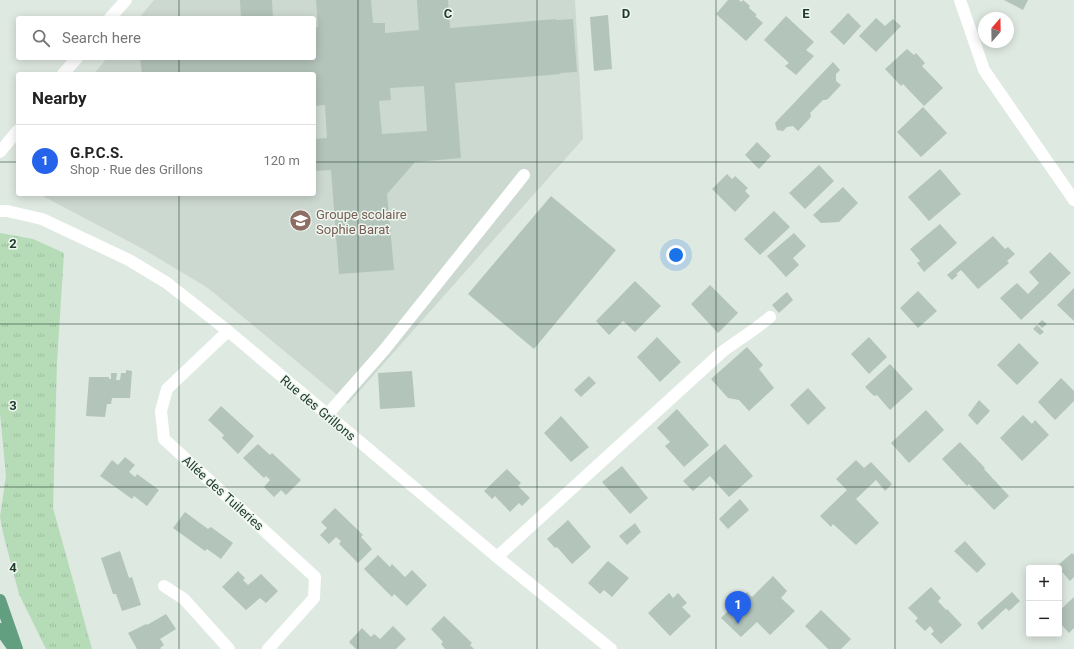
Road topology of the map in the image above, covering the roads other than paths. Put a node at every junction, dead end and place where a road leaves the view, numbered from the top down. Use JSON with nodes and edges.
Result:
{"nodes":[{"id":1,"x":126,"y":0,"type":"edge"},
{"id":2,"x":960,"y":0,"type":"edge"},
{"id":3,"x":112,"y":16,"type":"edge"},
{"id":4,"x":74,"y":60,"type":"edge"},
{"id":5,"x":66,"y":72,"type":"edge"},
{"id":6,"x":16,"y":132,"type":"edge"},
{"id":7,"x":0,"y":152,"type":"edge"},
{"id":8,"x":524,"y":176,"type":"dead end"},
{"id":9,"x":1074,"y":200,"type":"edge"},
{"id":10,"x":0,"y":211,"type":"edge"},
{"id":11,"x":770,"y":317,"type":"dead end"},
{"id":12,"x":228,"y":331,"type":"junction"},
{"id":13,"x":327,"y":415,"type":"junction"},
{"id":14,"x":497,"y":557,"type":"junction"},
{"id":15,"x":164,"y":586,"type":"dead end"},
{"id":16,"x":0,"y":600,"type":"edge"},
{"id":17,"x":0,"y":629,"type":"edge"},
{"id":18,"x":14,"y":649,"type":"edge"},
{"id":19,"x":17,"y":649,"type":"edge"},
{"id":20,"x":229,"y":649,"type":"edge"},
{"id":21,"x":268,"y":649,"type":"edge"},
{"id":22,"x":611,"y":649,"type":"edge"}],
"edges":[{"from":1,"to":3,"type":"street"},
{"from":2,"to":9,"type":"street"},
{"from":4,"to":5,"type":"street"},
{"from":6,"to":7,"type":"street"},
{"from":8,"to":13,"type":"street"},
{"from":10,"to":12,"type":"street","name":"Rue des Grillons"},
{"from":11,"to":14,"type":"street"},
{"from":12,"to":13,"type":"street","name":"Rue des Grillons"},
{"from":12,"to":21,"type":"street","name":"Allée des Tuileries"},
{"from":13,"to":14,"type":"street","name":"Rue des Grillons"},
{"from":14,"to":22,"type":"street","name":"Rue des Grillons"},
{"from":15,"to":20,"type":"street"},
{"from":16,"to":19,"type":"main road"},
{"from":17,"to":18,"type":"main road"}]}
